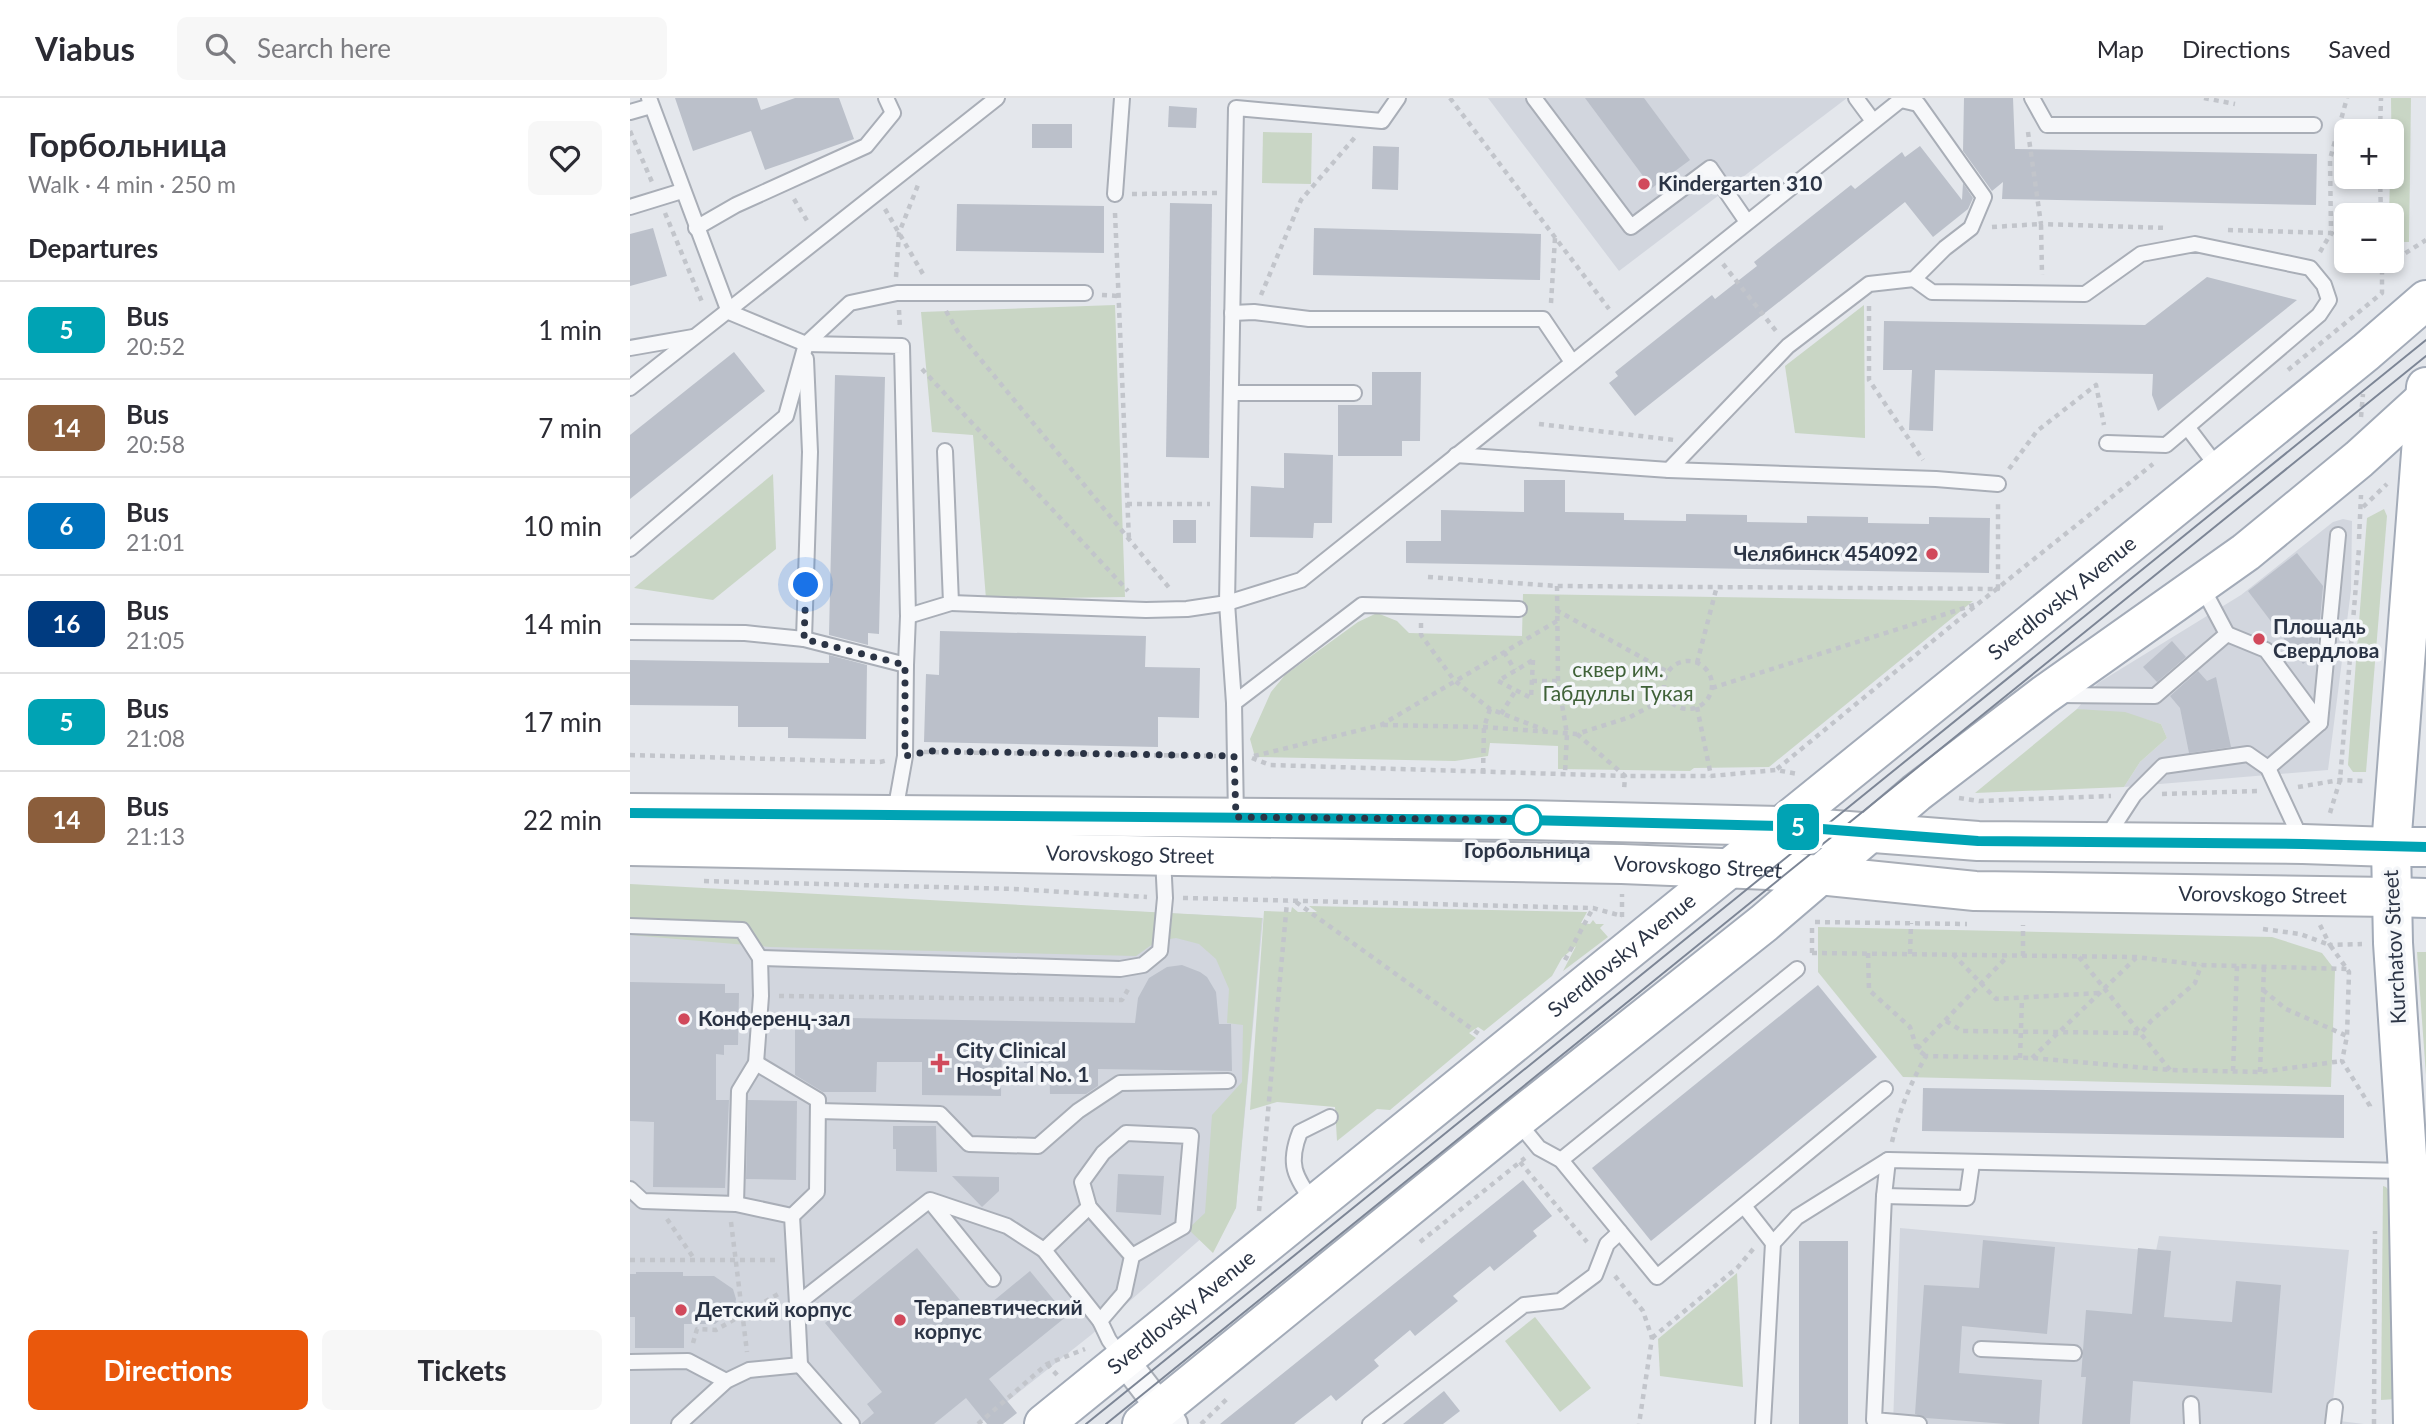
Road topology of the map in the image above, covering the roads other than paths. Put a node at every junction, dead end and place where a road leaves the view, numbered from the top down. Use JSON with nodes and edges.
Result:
{"nodes":[{"id":1,"x":886,"y":98,"type":"edge"},
{"id":2,"x":997,"y":98,"type":"edge"},
{"id":3,"x":1122,"y":98,"type":"edge"},
{"id":4,"x":1398,"y":98,"type":"edge"},
{"id":5,"x":1534,"y":98,"type":"edge"},
{"id":6,"x":1856,"y":98,"type":"edge"},
{"id":7,"x":2032,"y":98,"type":"edge"},
{"id":8,"x":1902,"y":99,"type":"edge"},
{"id":9,"x":650,"y":102,"type":"edge"},
{"id":10,"x":630,"y":112,"type":"edge"},
{"id":11,"x":1873,"y":121,"type":"junction"},
{"id":12,"x":2314,"y":125,"type":"dead end"},
{"id":13,"x":682,"y":191,"type":"junction"},
{"id":14,"x":1115,"y":194,"type":"road end"},
{"id":15,"x":630,"y":207,"type":"edge"},
{"id":16,"x":1747,"y":222,"type":"junction"},
{"id":17,"x":696,"y":228,"type":"junction"},
{"id":18,"x":1914,"y":279,"type":"junction"},
{"id":19,"x":1085,"y":293,"type":"dead end"},
{"id":20,"x":2426,"y":300,"type":"edge"},
{"id":21,"x":729,"y":312,"type":"junction"},
{"id":22,"x":1233,"y":313,"type":"junction"},
{"id":23,"x":694,"y":337,"type":"junction"},
{"id":24,"x":806,"y":344,"type":"junction"},
{"id":25,"x":630,"y":348,"type":"edge"},
{"id":26,"x":1572,"y":362,"type":"junction"},
{"id":27,"x":630,"y":388,"type":"edge"},
{"id":28,"x":1231,"y":393,"type":"junction"},
{"id":29,"x":1354,"y":393,"type":"dead end"},
{"id":30,"x":2426,"y":395,"type":"edge"},
{"id":31,"x":2188,"y":428,"type":"junction"},
{"id":32,"x":2107,"y":443,"type":"road end"},
{"id":33,"x":945,"y":451,"type":"dead end"},
{"id":34,"x":1456,"y":455,"type":"junction"},
{"id":35,"x":1669,"y":470,"type":"junction"},
{"id":36,"x":2220,"y":471,"type":"junction"},
{"id":37,"x":1998,"y":484,"type":"road end"},
{"id":38,"x":2421,"y":517,"type":"edge"},
{"id":39,"x":2339,"y":535,"type":"dead end"},
{"id":40,"x":630,"y":549,"type":"edge"},
{"id":41,"x":2201,"y":585,"type":"junction"},
{"id":42,"x":951,"y":603,"type":"junction"},
{"id":43,"x":1227,"y":603,"type":"junction"},
{"id":44,"x":1519,"y":609,"type":"dead end"},
{"id":45,"x":908,"y":617,"type":"junction"},
{"id":46,"x":630,"y":632,"type":"edge"},
{"id":47,"x":2227,"y":634,"type":"junction"},
{"id":48,"x":804,"y":639,"type":"junction"},
{"id":49,"x":905,"y":665,"type":"junction"},
{"id":50,"x":2044,"y":695,"type":"junction"},
{"id":51,"x":1234,"y":703,"type":"junction"},
{"id":52,"x":2320,"y":723,"type":"junction"},
{"id":53,"x":2268,"y":768,"type":"junction"},
{"id":54,"x":630,"y":813,"type":"edge"},
{"id":55,"x":895,"y":814,"type":"junction"},
{"id":56,"x":1236,"y":817,"type":"junction"},
{"id":57,"x":1783,"y":826,"type":"junction"},
{"id":58,"x":1868,"y":834,"type":"junction"},
{"id":59,"x":2103,"y":842,"type":"junction"},
{"id":60,"x":2303,"y":844,"type":"junction"},
{"id":61,"x":630,"y":846,"type":"edge"},
{"id":62,"x":2409,"y":847,"type":"edge"},
{"id":63,"x":1163,"y":854,"type":"junction"},
{"id":64,"x":1731,"y":869,"type":"junction"},
{"id":65,"x":1819,"y":876,"type":"junction"},
{"id":66,"x":2409,"y":897,"type":"edge"},
{"id":67,"x":630,"y":926,"type":"edge"},
{"id":68,"x":760,"y":958,"type":"junction"},
{"id":69,"x":1797,"y":969,"type":"dead end"},
{"id":70,"x":756,"y":1063,"type":"junction"},
{"id":71,"x":1228,"y":1081,"type":"dead end"},
{"id":72,"x":1885,"y":1089,"type":"dead end"},
{"id":73,"x":818,"y":1111,"type":"junction"},
{"id":74,"x":1330,"y":1117,"type":"dead end"},
{"id":75,"x":1516,"y":1120,"type":"junction"},
{"id":76,"x":1561,"y":1160,"type":"junction"},
{"id":77,"x":1888,"y":1160,"type":"junction"},
{"id":78,"x":1972,"y":1163,"type":"junction"},
{"id":79,"x":2408,"y":1171,"type":"junction"},
{"id":80,"x":630,"y":1189,"type":"edge"},
{"id":81,"x":1884,"y":1196,"type":"junction"},
{"id":82,"x":930,"y":1200,"type":"junction"},
{"id":83,"x":732,"y":1204,"type":"junction"},
{"id":84,"x":1315,"y":1205,"type":"junction"},
{"id":85,"x":1089,"y":1206,"type":"junction"},
{"id":86,"x":1744,"y":1206,"type":"junction"},
{"id":87,"x":792,"y":1216,"type":"junction"},
{"id":88,"x":1620,"y":1232,"type":"junction"},
{"id":89,"x":1773,"y":1243,"type":"junction"},
{"id":90,"x":1044,"y":1250,"type":"junction"},
{"id":91,"x":1132,"y":1256,"type":"junction"},
{"id":92,"x":993,"y":1279,"type":"dead end"},
{"id":93,"x":797,"y":1304,"type":"junction"},
{"id":94,"x":1100,"y":1321,"type":"junction"},
{"id":95,"x":1981,"y":1349,"type":"dead end"},
{"id":96,"x":2074,"y":1353,"type":"dead end"},
{"id":97,"x":1123,"y":1359,"type":"junction"},
{"id":98,"x":630,"y":1362,"type":"edge"},
{"id":99,"x":800,"y":1364,"type":"junction"},
{"id":100,"x":726,"y":1381,"type":"junction"},
{"id":101,"x":2191,"y":1404,"type":"dead end"},
{"id":102,"x":2335,"y":1407,"type":"dead end"},
{"id":103,"x":1159,"y":1419,"type":"edge"},
{"id":104,"x":679,"y":1424,"type":"edge"},
{"id":105,"x":852,"y":1424,"type":"edge"},
{"id":106,"x":1044,"y":1424,"type":"edge"},
{"id":107,"x":1370,"y":1424,"type":"edge"},
{"id":108,"x":1763,"y":1424,"type":"edge"},
{"id":109,"x":1919,"y":1424,"type":"edge"},
{"id":110,"x":2192,"y":1424,"type":"edge"},
{"id":111,"x":2333,"y":1424,"type":"edge"},
{"id":112,"x":2413,"y":1424,"type":"edge"}],
"edges":[{"from":1,"to":17,"type":"lane"},
{"from":2,"to":21,"type":"lane"},
{"from":3,"to":14,"type":"lane"},
{"from":4,"to":22,"type":"lane"},
{"from":5,"to":16,"type":"lane"},
{"from":6,"to":11,"type":"lane"},
{"from":7,"to":12,"type":"lane"},
{"from":8,"to":11,"type":"lane"},
{"from":8,"to":18,"type":"lane"},
{"from":9,"to":10,"type":"lane"},
{"from":9,"to":13,"type":"lane"},
{"from":11,"to":16,"type":"lane"},
{"from":13,"to":15,"type":"lane"},
{"from":13,"to":17,"type":"lane"},
{"from":16,"to":26,"type":"lane"},
{"from":17,"to":21,"type":"lane"},
{"from":18,"to":31,"type":"lane"},
{"from":18,"to":35,"type":"lane"},
{"from":19,"to":24,"type":"lane"},
{"from":20,"to":36,"type":"main road","name":"Sverdlovsky Avenue"},
{"from":21,"to":23,"type":"lane"},
{"from":21,"to":24,"type":"lane"},
{"from":22,"to":26,"type":"lane"},
{"from":22,"to":28,"type":"lane"},
{"from":23,"to":25,"type":"lane"},
{"from":23,"to":27,"type":"lane"},
{"from":24,"to":40,"type":"lane"},
{"from":24,"to":45,"type":"lane"},
{"from":24,"to":48,"type":"lane"},
{"from":26,"to":34,"type":"lane"},
{"from":28,"to":29,"type":"lane"},
{"from":28,"to":43,"type":"lane"},
{"from":30,"to":38,"type":"main road","name":"Kurchatov Street"},
{"from":30,"to":41,"type":"main road"},
{"from":31,"to":32,"type":"lane"},
{"from":31,"to":36,"type":"lane"},
{"from":33,"to":42,"type":"lane"},
{"from":34,"to":35,"type":"lane"},
{"from":34,"to":43,"type":"lane"},
{"from":35,"to":37,"type":"lane"},
{"from":36,"to":57,"type":"main road","name":"Sverdlovsky Avenue"},
{"from":38,"to":62,"type":"main road","name":"Kurchatov Street"},
{"from":39,"to":52,"type":"lane"},
{"from":41,"to":47,"type":"lane"},
{"from":41,"to":50,"type":"main road"},
{"from":42,"to":43,"type":"lane"},
{"from":42,"to":45,"type":"lane"},
{"from":43,"to":51,"type":"lane"},
{"from":44,"to":51,"type":"lane"},
{"from":45,"to":49,"type":"lane"},
{"from":46,"to":48,"type":"lane"},
{"from":47,"to":50,"type":"lane"},
{"from":47,"to":52,"type":"lane"},
{"from":48,"to":49,"type":"lane"},
{"from":49,"to":55,"type":"lane"},
{"from":50,"to":58,"type":"main road"},
{"from":51,"to":56,"type":"lane"},
{"from":52,"to":53,"type":"lane"},
{"from":53,"to":59,"type":"lane"},
{"from":53,"to":60,"type":"lane"},
{"from":54,"to":55,"type":"main road","name":"Vorovskogo Street"},
{"from":55,"to":56,"type":"main road","name":"Vorovskogo Street"},
{"from":56,"to":57,"type":"main road","name":"Vorovskogo Street"},
{"from":57,"to":58,"type":"main road","name":"Vorovskogo Street"},
{"from":57,"to":64,"type":"main road","name":"Sverdlovsky Avenue"},
{"from":58,"to":59,"type":"main road","name":"Vorovskogo Street"},
{"from":58,"to":65,"type":"main road"},
{"from":59,"to":60,"type":"main road","name":"Vorovskogo Street"},
{"from":60,"to":62,"type":"main road","name":"Vorovskogo Street"},
{"from":61,"to":63,"type":"main road","name":"Vorovskogo Street"},
{"from":62,"to":66,"type":"main road","name":"Kurchatov Street"},
{"from":63,"to":64,"type":"main road","name":"Vorovskogo Street"},
{"from":63,"to":68,"type":"lane"},
{"from":64,"to":65,"type":"main road","name":"Vorovskogo Street"},
{"from":64,"to":84,"type":"main road","name":"Sverdlovsky Avenue"},
{"from":65,"to":66,"type":"main road","name":"Vorovskogo Street"},
{"from":65,"to":75,"type":"main road"},
{"from":66,"to":79,"type":"main road","name":"Kurchatov Street"},
{"from":67,"to":68,"type":"lane"},
{"from":68,"to":70,"type":"lane"},
{"from":69,"to":76,"type":"lane"},
{"from":70,"to":73,"type":"lane"},
{"from":70,"to":83,"type":"lane"},
{"from":71,"to":73,"type":"lane"},
{"from":72,"to":86,"type":"lane"},
{"from":73,"to":87,"type":"lane"},
{"from":74,"to":84,"type":"lane"},
{"from":75,"to":76,"type":"lane"},
{"from":75,"to":103,"type":"main road"},
{"from":76,"to":88,"type":"lane"},
{"from":77,"to":78,"type":"lane"},
{"from":77,"to":81,"type":"lane"},
{"from":77,"to":89,"type":"lane"},
{"from":78,"to":79,"type":"lane"},
{"from":78,"to":81,"type":"lane"},
{"from":79,"to":112,"type":"main road","name":"Kurchatov Street"},
{"from":80,"to":83,"type":"lane"},
{"from":81,"to":109,"type":"lane"},
{"from":82,"to":90,"type":"lane"},
{"from":82,"to":92,"type":"lane"},
{"from":82,"to":93,"type":"lane"},
{"from":83,"to":87,"type":"lane"},
{"from":84,"to":97,"type":"main road","name":"Sverdlovsky Avenue"},
{"from":85,"to":90,"type":"lane"},
{"from":85,"to":91,"type":"lane"},
{"from":85,"to":91,"type":"lane"},
{"from":86,"to":88,"type":"lane"},
{"from":86,"to":89,"type":"lane"},
{"from":87,"to":93,"type":"lane"},
{"from":88,"to":107,"type":"lane"},
{"from":89,"to":108,"type":"lane"},
{"from":90,"to":94,"type":"lane"},
{"from":91,"to":94,"type":"lane"},
{"from":93,"to":99,"type":"lane"},
{"from":94,"to":97,"type":"lane"},
{"from":95,"to":96,"type":"lane"},
{"from":97,"to":103,"type":"street"},
{"from":97,"to":106,"type":"main road","name":"Sverdlovsky Avenue"},
{"from":98,"to":100,"type":"lane"},
{"from":99,"to":100,"type":"lane"},
{"from":99,"to":105,"type":"lane"},
{"from":100,"to":104,"type":"lane"},
{"from":101,"to":110,"type":"lane"},
{"from":102,"to":111,"type":"lane"}]}
